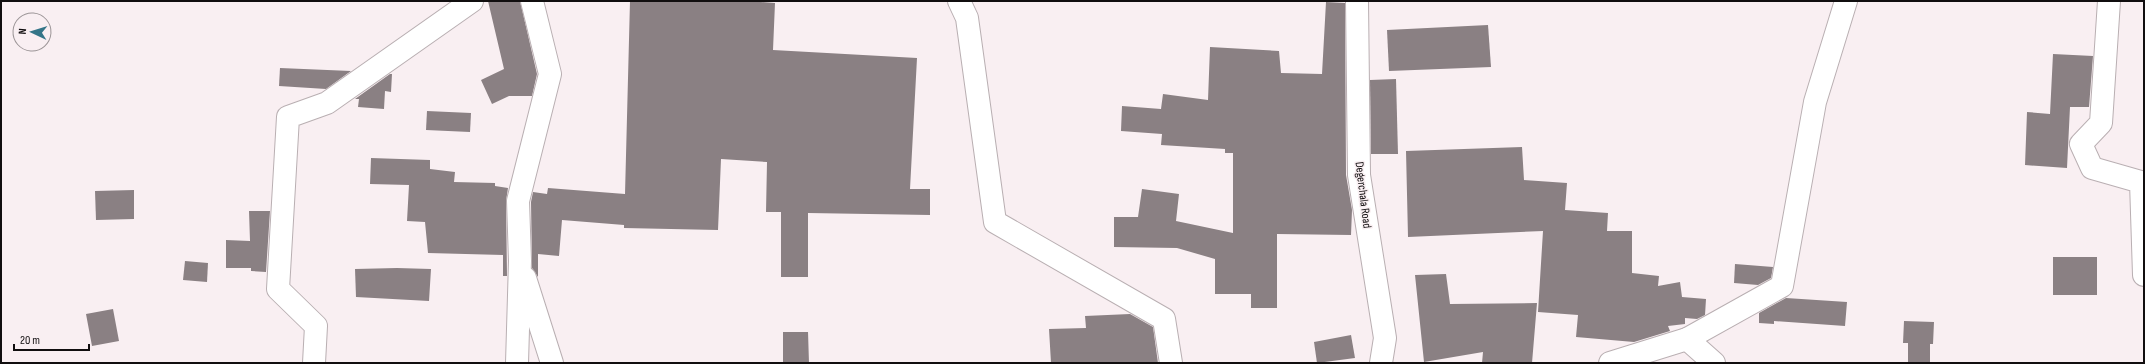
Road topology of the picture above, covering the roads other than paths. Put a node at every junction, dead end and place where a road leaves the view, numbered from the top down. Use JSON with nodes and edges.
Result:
{"nodes":[{"id":1,"x":472,"y":1,"type":"edge"},
{"id":2,"x":532,"y":1,"type":"edge"},
{"id":3,"x":959,"y":1,"type":"edge"},
{"id":4,"x":1357,"y":1,"type":"edge"},
{"id":5,"x":1846,"y":1,"type":"edge"},
{"id":6,"x":2109,"y":1,"type":"edge"},
{"id":7,"x":520,"y":261,"type":"junction"},
{"id":8,"x":2144,"y":275,"type":"edge"},
{"id":9,"x":1687,"y":339,"type":"junction"},
{"id":10,"x":314,"y":363,"type":"edge"},
{"id":11,"x":517,"y":363,"type":"edge"},
{"id":12,"x":552,"y":363,"type":"edge"},
{"id":13,"x":1171,"y":363,"type":"edge"},
{"id":14,"x":1381,"y":363,"type":"edge"},
{"id":15,"x":1610,"y":363,"type":"edge"},
{"id":16,"x":1714,"y":363,"type":"edge"}],
"edges":[{"from":1,"to":10,"type":"street"},
{"from":2,"to":7,"type":"street"},
{"from":3,"to":13,"type":"street"},
{"from":4,"to":14,"type":"street","name":"Degerchala Road"},
{"from":5,"to":9,"type":"street"},
{"from":6,"to":8,"type":"street"},
{"from":7,"to":11,"type":"street"},
{"from":7,"to":12,"type":"street"},
{"from":9,"to":15,"type":"street"},
{"from":9,"to":16,"type":"street"}]}
